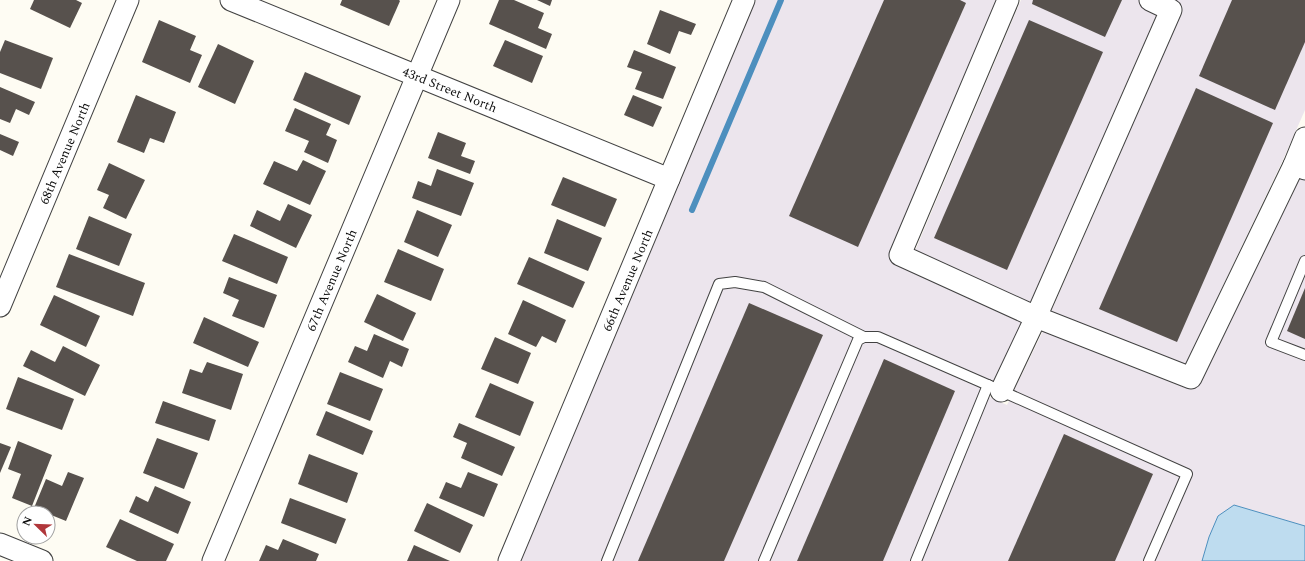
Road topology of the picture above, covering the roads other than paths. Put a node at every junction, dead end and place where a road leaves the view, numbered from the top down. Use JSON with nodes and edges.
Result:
{"nodes":[{"id":1,"x":128,"y":0,"type":"edge"},
{"id":2,"x":231,"y":0,"type":"edge"},
{"id":3,"x":449,"y":0,"type":"edge"},
{"id":4,"x":744,"y":0,"type":"edge"},
{"id":5,"x":1008,"y":0,"type":"edge"},
{"id":6,"x":1150,"y":0,"type":"edge"},
{"id":7,"x":417,"y":76,"type":"junction"},
{"id":8,"x":1305,"y":138,"type":"edge"},
{"id":9,"x":1299,"y":167,"type":"edge"},
{"id":10,"x":669,"y":179,"type":"junction"},
{"id":11,"x":1305,"y":261,"type":"edge"},
{"id":12,"x":0,"y":306,"type":"edge"},
{"id":13,"x":1036,"y":317,"type":"junction"},
{"id":14,"x":864,"y":337,"type":"junction"},
{"id":15,"x":1305,"y":355,"type":"edge"},
{"id":16,"x":995,"y":388,"type":"junction"},
{"id":17,"x":0,"y":544,"type":"edge"},
{"id":18,"x":42,"y":561,"type":"edge"},
{"id":19,"x":213,"y":561,"type":"edge"},
{"id":20,"x":509,"y":561,"type":"edge"},
{"id":21,"x":607,"y":561,"type":"edge"},
{"id":22,"x":764,"y":561,"type":"edge"},
{"id":23,"x":916,"y":561,"type":"edge"},
{"id":24,"x":1149,"y":561,"type":"edge"}],
"edges":[{"from":1,"to":12,"type":"street","name":"68th Avenue North"},
{"from":2,"to":7,"type":"street","name":"43rd Street North"},
{"from":3,"to":7,"type":"street","name":"67th Avenue North"},
{"from":4,"to":10,"type":"street","name":"66th Avenue North"},
{"from":5,"to":13,"type":"street"},
{"from":6,"to":13,"type":"street"},
{"from":7,"to":10,"type":"street","name":"43rd Street North"},
{"from":7,"to":19,"type":"street","name":"67th Avenue North"},
{"from":8,"to":9,"type":"street"},
{"from":9,"to":13,"type":"street"},
{"from":10,"to":20,"type":"street","name":"66th Avenue North"},
{"from":11,"to":15,"type":"lane"},
{"from":13,"to":16,"type":"street"},
{"from":14,"to":16,"type":"lane"},
{"from":14,"to":21,"type":"lane"},
{"from":14,"to":22,"type":"lane"},
{"from":16,"to":23,"type":"lane"},
{"from":16,"to":24,"type":"lane"},
{"from":17,"to":18,"type":"street"}]}
